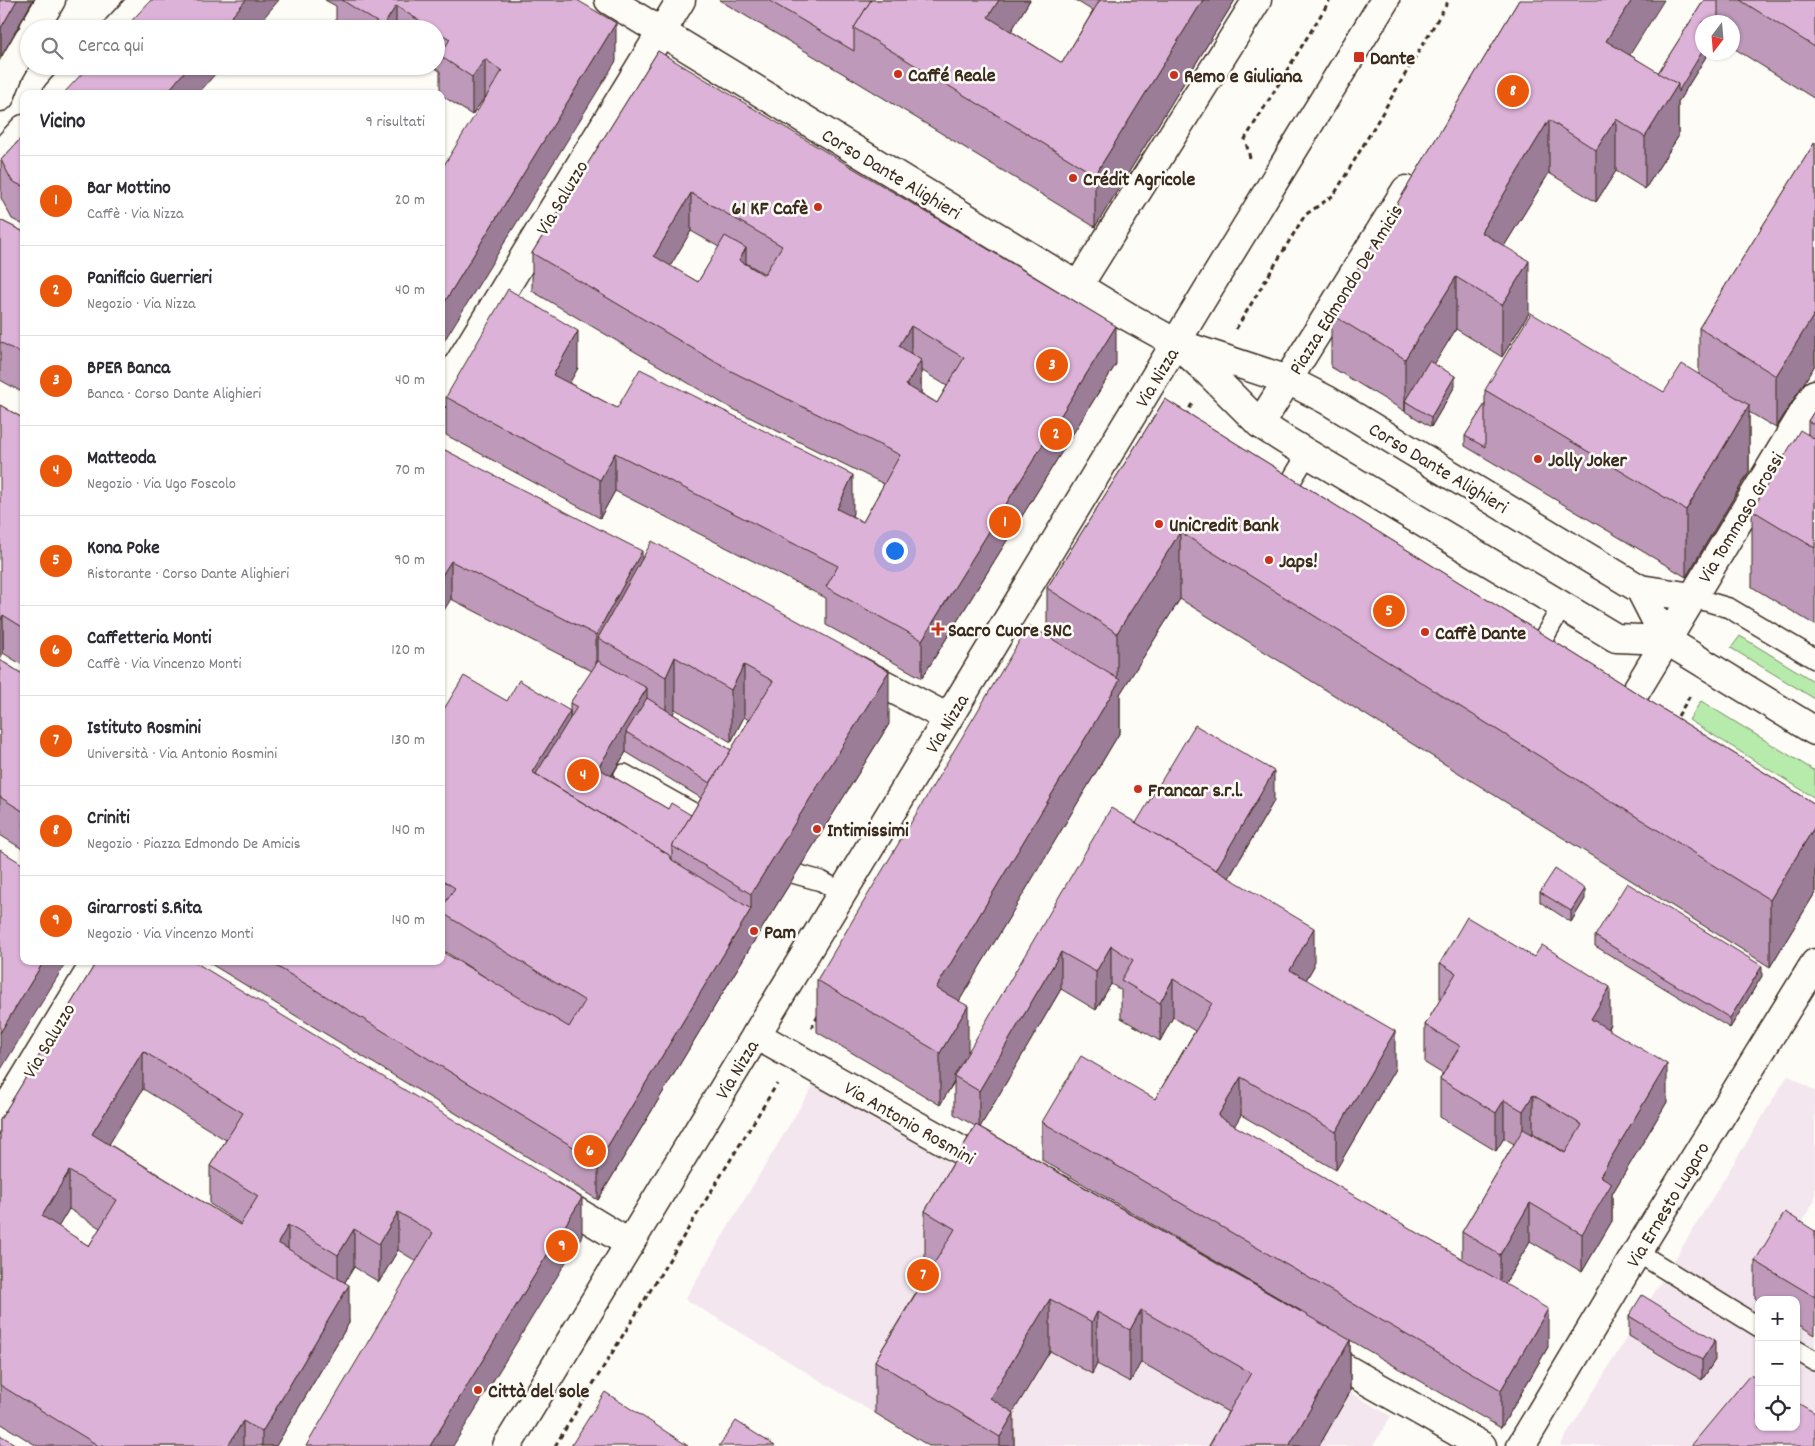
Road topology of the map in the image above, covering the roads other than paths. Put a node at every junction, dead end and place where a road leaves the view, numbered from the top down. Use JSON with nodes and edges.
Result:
{"nodes":[{"id":1,"x":51,"y":0,"type":"edge"},
{"id":2,"x":144,"y":0,"type":"edge"},
{"id":3,"x":609,"y":0,"type":"edge"},
{"id":4,"x":681,"y":0,"type":"edge"},
{"id":5,"x":1257,"y":0,"type":"edge"},
{"id":6,"x":1385,"y":0,"type":"edge"},
{"id":7,"x":39,"y":20,"type":"edge"},
{"id":8,"x":125,"y":20,"type":"edge"},
{"id":9,"x":661,"y":32,"type":"junction"},
{"id":10,"x":20,"y":54,"type":"edge"},
{"id":11,"x":74,"y":75,"type":"edge"},
{"id":12,"x":61,"y":90,"type":"edge"},
{"id":13,"x":0,"y":97,"type":"edge"},
{"id":14,"x":20,"y":133,"type":"edge"},
{"id":15,"x":0,"y":155,"type":"edge"},
{"id":16,"x":1421,"y":166,"type":"edge"},
{"id":17,"x":1078,"y":286,"type":"junction"},
{"id":18,"x":1176,"y":343,"type":"junction"},
{"id":19,"x":1214,"y":365,"type":"junction"},
{"id":20,"x":1288,"y":380,"type":"junction"},
{"id":21,"x":445,"y":386,"type":"edge"},
{"id":22,"x":1815,"y":394,"type":"edge"},
{"id":23,"x":1260,"y":424,"type":"junction"},
{"id":24,"x":1308,"y":453,"type":"junction"},
{"id":25,"x":1277,"y":504,"type":"edge"},
{"id":26,"x":1640,"y":588,"type":"junction"},
{"id":27,"x":1692,"y":596,"type":"junction"},
{"id":28,"x":1562,"y":606,"type":"junction"},
{"id":29,"x":1666,"y":640,"type":"junction"},
{"id":30,"x":832,"y":657,"type":"edge"},
{"id":31,"x":1531,"y":659,"type":"edge"},
{"id":32,"x":1815,"y":659,"type":"edge"},
{"id":33,"x":948,"y":718,"type":"junction"},
{"id":34,"x":1815,"y":731,"type":"edge"},
{"id":35,"x":1654,"y":736,"type":"edge"},
{"id":36,"x":624,"y":774,"type":"dead end"},
{"id":37,"x":716,"y":826,"type":"edge"},
{"id":38,"x":796,"y":874,"type":"dead end"},
{"id":39,"x":842,"y":892,"type":"junction"},
{"id":40,"x":1815,"y":963,"type":"edge"},
{"id":41,"x":94,"y":965,"type":"edge"},
{"id":42,"x":756,"y":1035,"type":"junction"},
{"id":43,"x":0,"y":1120,"type":"edge"},
{"id":44,"x":1011,"y":1179,"type":"edge"},
{"id":45,"x":530,"y":1184,"type":"edge"},
{"id":46,"x":630,"y":1244,"type":"junction"},
{"id":47,"x":1637,"y":1252,"type":"junction"},
{"id":48,"x":1755,"y":1325,"type":"edge"},
{"id":49,"x":1298,"y":1341,"type":"edge"},
{"id":50,"x":1800,"y":1352,"type":"edge"},
{"id":51,"x":1815,"y":1361,"type":"edge"},
{"id":52,"x":507,"y":1446,"type":"edge"},
{"id":53,"x":1482,"y":1446,"type":"edge"},
{"id":54,"x":1521,"y":1446,"type":"edge"}],
"edges":[{"from":1,"to":7,"type":"street"},
{"from":2,"to":8,"type":"street"},
{"from":3,"to":9,"type":"street","name":"Corso Dante Alighieri"},
{"from":4,"to":9,"type":"street","name":"Via Saluzzo"},
{"from":5,"to":17,"type":"street"},
{"from":6,"to":18,"type":"street","name":"Via Nizza"},
{"from":9,"to":17,"type":"street","name":"Corso Dante Alighieri"},
{"from":9,"to":21,"type":"street","name":"Via Saluzzo"},
{"from":10,"to":13,"type":"street"},
{"from":11,"to":12,"type":"street"},
{"from":14,"to":15,"type":"street"},
{"from":16,"to":20,"type":"street","name":"Piazza Edmondo De Amicis"},
{"from":17,"to":18,"type":"street","name":"Corso Dante Alighieri"},
{"from":18,"to":19,"type":"street","name":"Corso Dante Alighieri"},
{"from":18,"to":33,"type":"street","name":"Via Nizza"},
{"from":19,"to":20,"type":"street","name":"Corso Dante Alighieri"},
{"from":19,"to":23,"type":"street","name":"Corso Dante Alighieri"},
{"from":20,"to":23,"type":"street","name":"Piazza Edmondo De Amicis"},
{"from":20,"to":26,"type":"street","name":"Corso Dante Alighieri"},
{"from":22,"to":27,"type":"street","name":"Via Tommaso Grossi"},
{"from":23,"to":24,"type":"street","name":"Corso Dante Alighieri"},
{"from":24,"to":25,"type":"lane"},
{"from":24,"to":28,"type":"street","name":"Corso Dante Alighieri"},
{"from":26,"to":27,"type":"street"},
{"from":26,"to":29,"type":"street"},
{"from":27,"to":29,"type":"street","name":"Via Tommaso Grossi"},
{"from":27,"to":32,"type":"lane"},
{"from":28,"to":29,"type":"street","name":"Corso Dante Alighieri"},
{"from":28,"to":31,"type":"lane"},
{"from":29,"to":34,"type":"street","name":"Corso Dante Alighieri"},
{"from":29,"to":35,"type":"street"},
{"from":30,"to":33,"type":"street"},
{"from":33,"to":39,"type":"street","name":"Via Nizza"},
{"from":36,"to":37,"type":"lane"},
{"from":38,"to":39,"type":"lane"},
{"from":39,"to":42,"type":"street","name":"Via Nizza"},
{"from":40,"to":47,"type":"street","name":"Via Ernesto Lugaro"},
{"from":41,"to":43,"type":"street","name":"Via Saluzzo"},
{"from":42,"to":44,"type":"street","name":"Via Antonio Rosmini"},
{"from":42,"to":46,"type":"street","name":"Via Nizza"},
{"from":45,"to":46,"type":"street"},
{"from":46,"to":52,"type":"street","name":"Via Nizza"},
{"from":47,"to":48,"type":"lane"},
{"from":47,"to":54,"type":"street","name":"Via Ernesto Lugaro"},
{"from":49,"to":53,"type":"street"},
{"from":50,"to":51,"type":"lane"}]}
